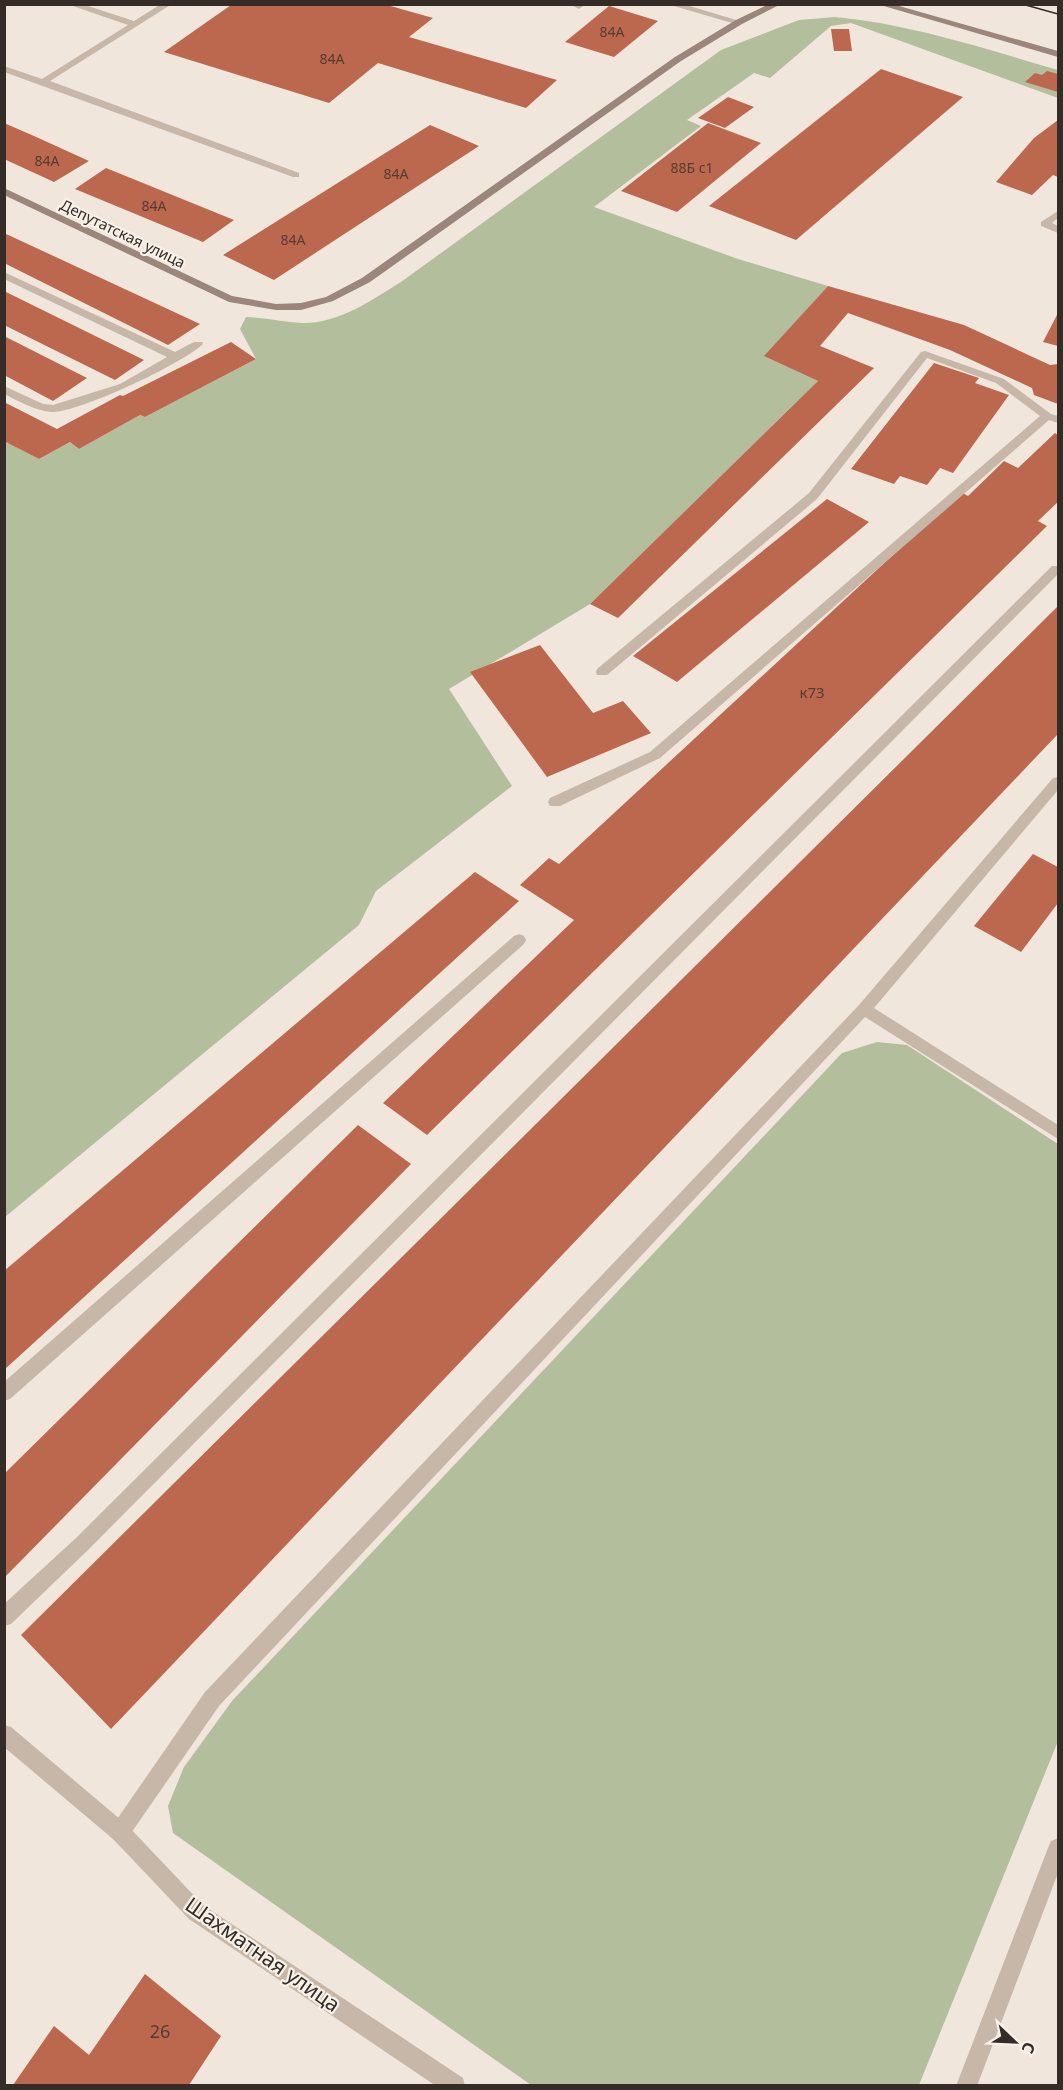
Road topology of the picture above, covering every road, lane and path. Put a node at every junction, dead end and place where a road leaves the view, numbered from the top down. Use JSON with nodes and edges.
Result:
{"nodes":[{"id":1,"x":71,"y":4,"type":"edge"},
{"id":2,"x":168,"y":4,"type":"edge"},
{"id":3,"x":573,"y":4,"type":"edge"},
{"id":4,"x":582,"y":4,"type":"edge"},
{"id":5,"x":671,"y":4,"type":"edge"},
{"id":6,"x":777,"y":4,"type":"edge"},
{"id":7,"x":881,"y":4,"type":"edge"},
{"id":8,"x":739,"y":22,"type":"junction"},
{"id":9,"x":135,"y":24,"type":"junction"},
{"id":10,"x":1059,"y":54,"type":"edge"},
{"id":11,"x":4,"y":69,"type":"edge"},
{"id":12,"x":43,"y":82,"type":"junction"},
{"id":13,"x":296,"y":175,"type":"dead end"},
{"id":14,"x":4,"y":191,"type":"edge"},
{"id":15,"x":1059,"y":213,"type":"edge"},
{"id":16,"x":1059,"y":230,"type":"edge"},
{"id":17,"x":4,"y":275,"type":"edge"},
{"id":18,"x":198,"y":344,"type":"dead end"},
{"id":19,"x":176,"y":357,"type":"junction"},
{"id":20,"x":4,"y":389,"type":"edge"},
{"id":21,"x":1053,"y":418,"type":"edge"},
{"id":22,"x":1059,"y":570,"type":"edge"},
{"id":23,"x":602,"y":672,"type":"dead end"},
{"id":24,"x":1059,"y":782,"type":"edge"},
{"id":25,"x":555,"y":802,"type":"dead end"},
{"id":26,"x":519,"y":940,"type":"dead end"},
{"id":27,"x":864,"y":1009,"type":"junction"},
{"id":28,"x":1059,"y":1133,"type":"edge"},
{"id":29,"x":4,"y":1393,"type":"edge"},
{"id":30,"x":4,"y":1617,"type":"edge"},
{"id":31,"x":4,"y":1734,"type":"edge"},
{"id":32,"x":120,"y":1832,"type":"junction"},
{"id":33,"x":1059,"y":1848,"type":"edge"},
{"id":34,"x":455,"y":2085,"type":"edge"},
{"id":35,"x":966,"y":2085,"type":"edge"}],
"edges":[{"from":1,"to":9,"type":"street"},
{"from":2,"to":9,"type":"street"},
{"from":3,"to":4,"type":"street"},
{"from":5,"to":8,"type":"street"},
{"from":6,"to":8,"type":"main road","name":"Депутатская улица"},
{"from":7,"to":10,"type":"main road"},
{"from":8,"to":14,"type":"main road","name":"Депутатская улица"},
{"from":9,"to":12,"type":"street"},
{"from":11,"to":12,"type":"street"},
{"from":12,"to":13,"type":"street"},
{"from":15,"to":16,"type":"street"},
{"from":17,"to":19,"type":"street"},
{"from":18,"to":19,"type":"street"},
{"from":19,"to":20,"type":"street"},
{"from":21,"to":23,"type":"street"},
{"from":21,"to":25,"type":"street"},
{"from":22,"to":30,"type":"street"},
{"from":24,"to":27,"type":"street"},
{"from":26,"to":29,"type":"street"},
{"from":27,"to":28,"type":"street"},
{"from":27,"to":32,"type":"street"},
{"from":31,"to":32,"type":"street","name":"Шахматная улица"},
{"from":32,"to":34,"type":"street","name":"Шахматная улица"},
{"from":33,"to":35,"type":"street"}]}
